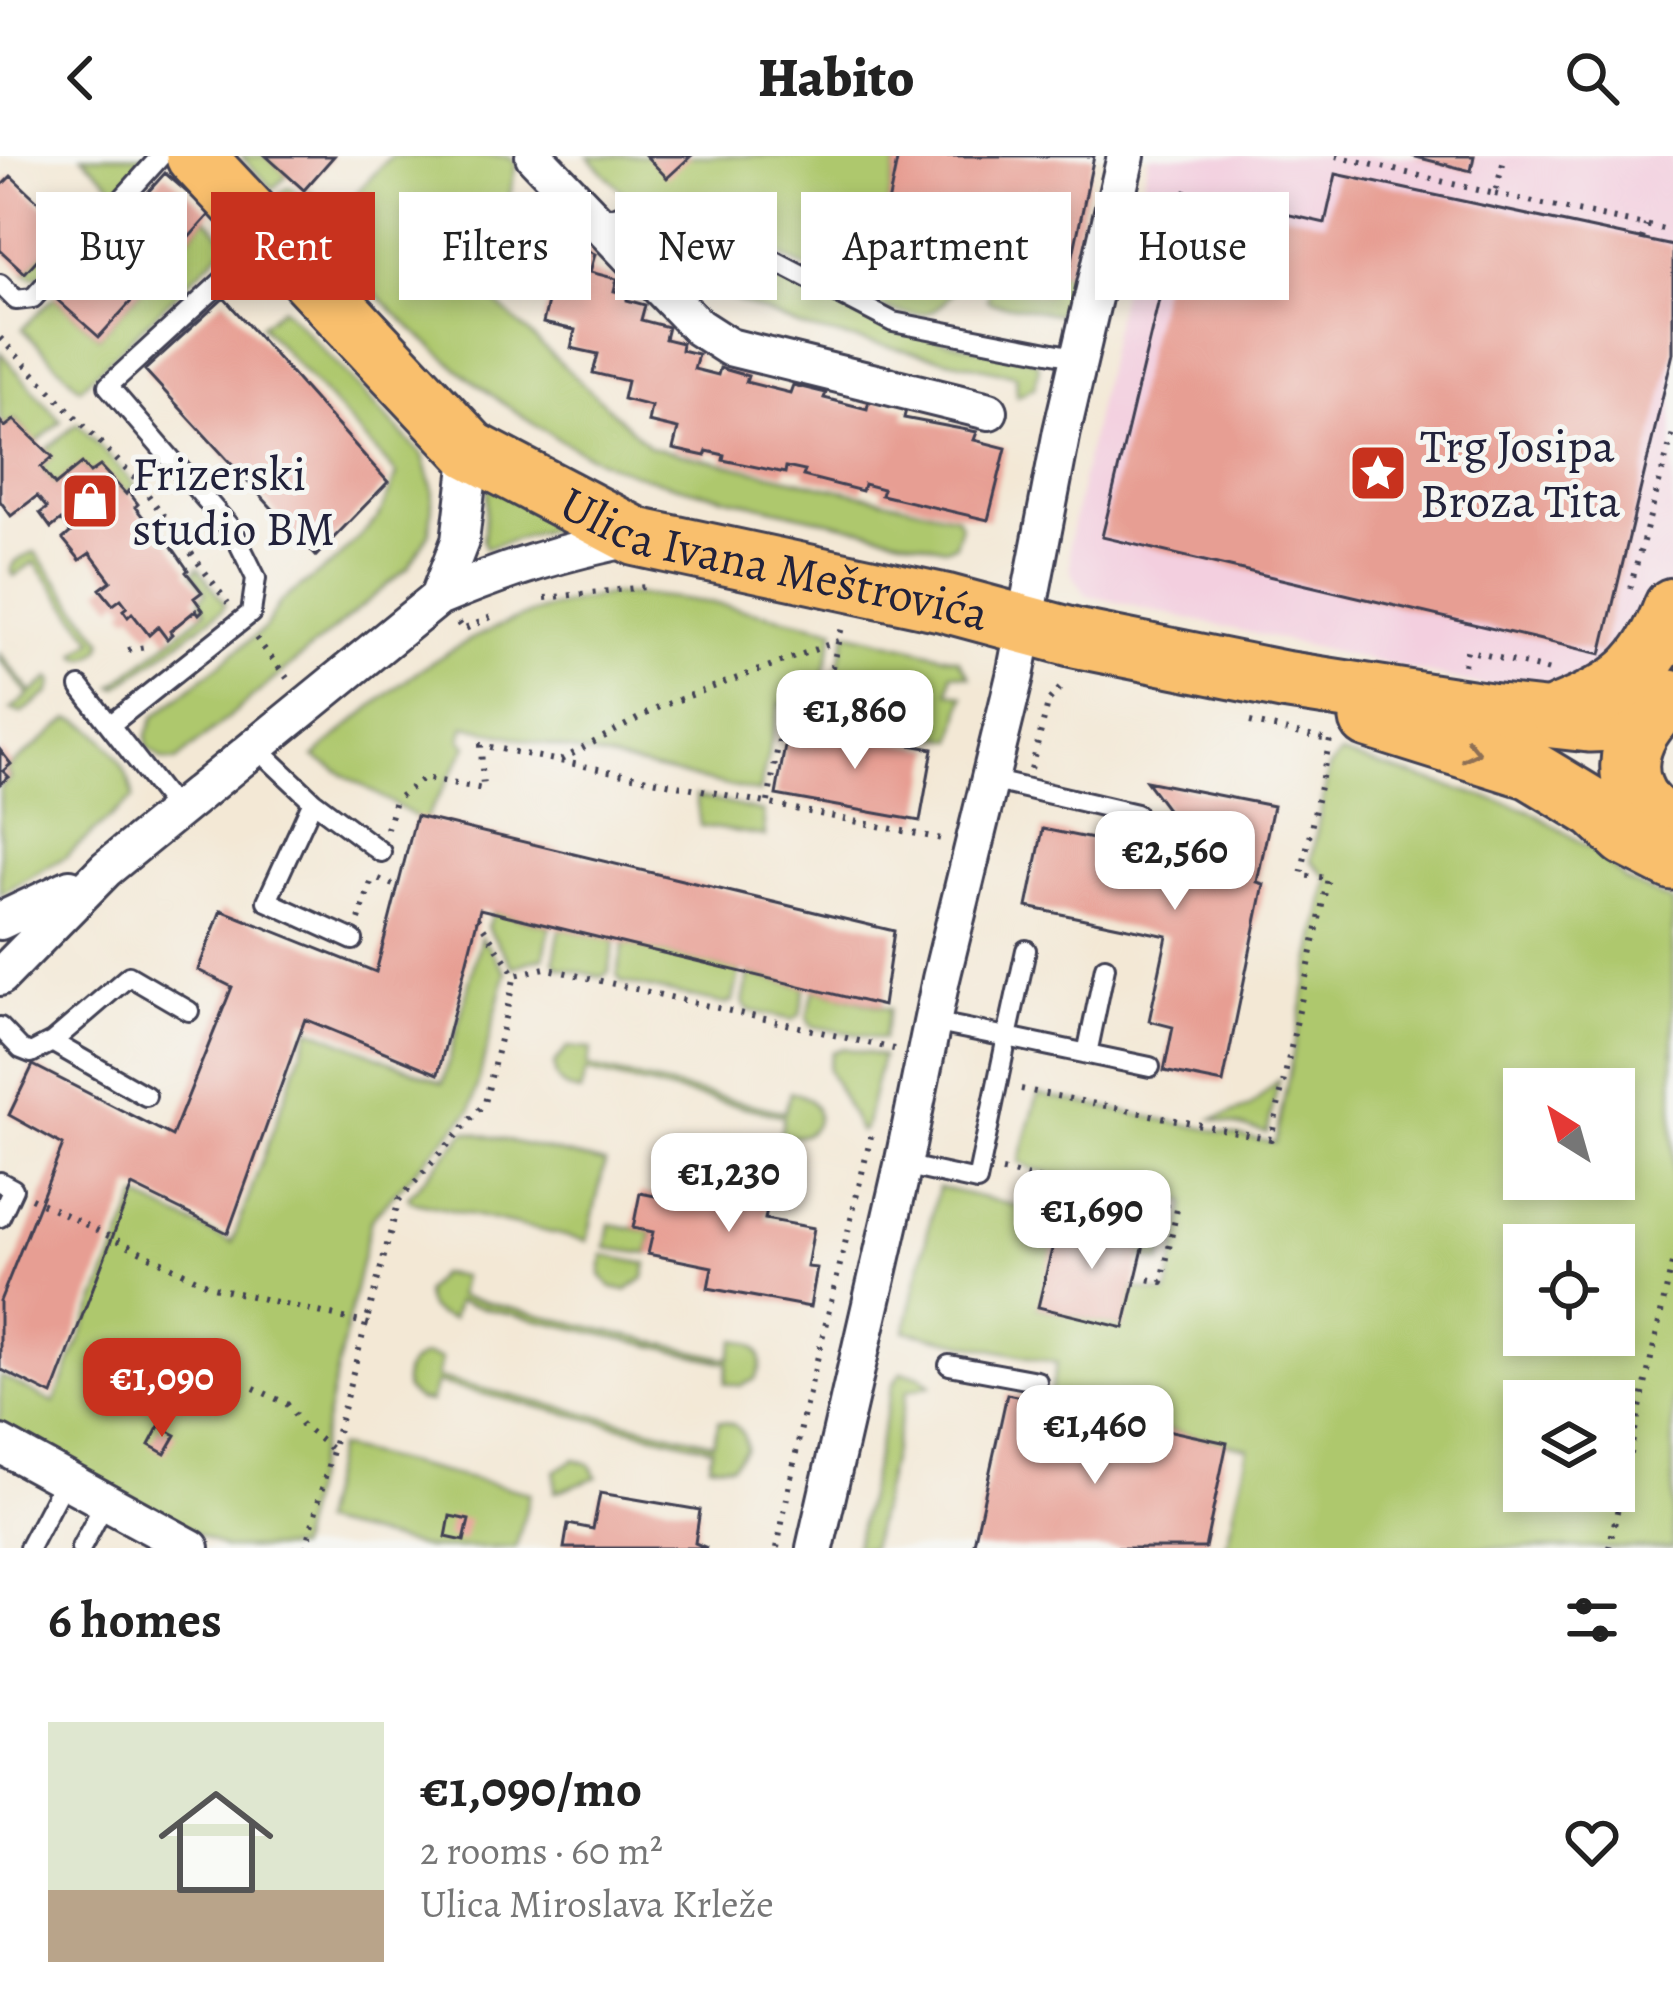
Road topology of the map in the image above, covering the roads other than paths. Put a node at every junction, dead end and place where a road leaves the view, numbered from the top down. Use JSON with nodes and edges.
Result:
{"nodes":[{"id":1,"x":161,"y":156,"type":"edge"},
{"id":2,"x":195,"y":156,"type":"edge"},
{"id":3,"x":534,"y":156,"type":"edge"},
{"id":4,"x":1126,"y":156,"type":"edge"},
{"id":5,"x":229,"y":192,"type":"edge"},
{"id":6,"x":596,"y":221,"type":"junction"},
{"id":7,"x":0,"y":284,"type":"edge"},
{"id":8,"x":211,"y":292,"type":"edge"},
{"id":9,"x":330,"y":300,"type":"edge"},
{"id":10,"x":1079,"y":358,"type":"junction"},
{"id":11,"x":989,"y":411,"type":"dead end"},
{"id":12,"x":471,"y":450,"type":"junction"},
{"id":13,"x":637,"y":537,"type":"junction"},
{"id":14,"x":438,"y":598,"type":"junction"},
{"id":15,"x":1651,"y":599,"type":"edge"},
{"id":16,"x":1025,"y":627,"type":"junction"},
{"id":17,"x":1283,"y":680,"type":"junction"},
{"id":18,"x":80,"y":687,"type":"dead end"},
{"id":19,"x":1559,"y":695,"type":"junction"},
{"id":20,"x":1666,"y":700,"type":"edge"},
{"id":21,"x":1473,"y":708,"type":"junction"},
{"id":22,"x":110,"y":725,"type":"junction"},
{"id":23,"x":255,"y":746,"type":"junction"},
{"id":24,"x":989,"y":780,"type":"junction"},
{"id":25,"x":313,"y":801,"type":"junction"},
{"id":26,"x":176,"y":810,"type":"junction"},
{"id":27,"x":1136,"y":814,"type":"dead end"},
{"id":28,"x":1659,"y":817,"type":"edge"},
{"id":29,"x":381,"y":852,"type":"road end"},
{"id":30,"x":1673,"y":861,"type":"edge"},
{"id":31,"x":106,"y":869,"type":"junction"},
{"id":32,"x":0,"y":921,"type":"edge"},
{"id":33,"x":352,"y":940,"type":"road end"},
{"id":34,"x":1026,"y":950,"type":"dead end"},
{"id":35,"x":1105,"y":967,"type":"dead end"},
{"id":36,"x":0,"y":977,"type":"edge"},
{"id":37,"x":189,"y":1011,"type":"dead end"},
{"id":38,"x":932,"y":1022,"type":"junction"},
{"id":39,"x":0,"y":1027,"type":"edge"},
{"id":40,"x":1007,"y":1037,"type":"junction"},
{"id":41,"x":52,"y":1042,"type":"junction"},
{"id":42,"x":1087,"y":1054,"type":"junction"},
{"id":43,"x":1150,"y":1067,"type":"dead end"},
{"id":44,"x":146,"y":1096,"type":"dead end"},
{"id":45,"x":903,"y":1166,"type":"junction"},
{"id":46,"x":7,"y":1185,"type":"edge"},
{"id":47,"x":0,"y":1217,"type":"edge"},
{"id":48,"x":949,"y":1364,"type":"dead end"},
{"id":49,"x":1037,"y":1382,"type":"dead end"},
{"id":50,"x":1,"y":1448,"type":"edge"},
{"id":51,"x":65,"y":1479,"type":"junction"},
{"id":52,"x":106,"y":1501,"type":"junction"},
{"id":53,"x":182,"y":1545,"type":"edge"},
{"id":54,"x":29,"y":1548,"type":"edge"},
{"id":55,"x":81,"y":1548,"type":"edge"},
{"id":56,"x":815,"y":1548,"type":"edge"}],
"edges":[{"from":1,"to":7,"type":"lane"},
{"from":2,"to":5,"type":"main road","name":"Ulica Ivana Meštrovića"},
{"from":3,"to":6,"type":"street"},
{"from":4,"to":10,"type":"street"},
{"from":6,"to":10,"type":"lane"},
{"from":6,"to":11,"type":"street"},
{"from":8,"to":22,"type":"lane"},
{"from":9,"to":12,"type":"main road","name":"Ulica Ivana Meštrovića"},
{"from":10,"to":16,"type":"street"},
{"from":12,"to":13,"type":"main road","name":"Ulica Ivana Meštrovića"},
{"from":12,"to":14,"type":"street"},
{"from":13,"to":14,"type":"street"},
{"from":13,"to":16,"type":"main road","name":"Ulica Ivana Meštrovića"},
{"from":14,"to":23,"type":"street"},
{"from":15,"to":19,"type":"main road"},
{"from":16,"to":17,"type":"main road","name":"Ulica Ivana Meštrovića"},
{"from":16,"to":24,"type":"street"},
{"from":17,"to":21,"type":"main road","name":"Ulica Ivana Meštrovića"},
{"from":17,"to":30,"type":"main road","one_way":true},
{"from":18,"to":22,"type":"lane"},
{"from":19,"to":20,"type":"main road","name":"Ulica Ivana Meštrovića"},
{"from":19,"to":21,"type":"main road","name":"Ulica Ivana Meštrovića"},
{"from":20,"to":28,"type":"main road","name":"Ulica Ivana Meštrovića"},
{"from":21,"to":28,"type":"main road","name":"Ulica Ivana Meštrovića"},
{"from":22,"to":26,"type":"lane"},
{"from":23,"to":25,"type":"lane"},
{"from":23,"to":26,"type":"street"},
{"from":24,"to":27,"type":"lane"},
{"from":24,"to":38,"type":"street"},
{"from":25,"to":29,"type":"lane"},
{"from":25,"to":33,"type":"lane"},
{"from":26,"to":31,"type":"street"},
{"from":31,"to":32,"type":"street"},
{"from":31,"to":36,"type":"street"},
{"from":34,"to":40,"type":"lane"},
{"from":35,"to":42,"type":"lane"},
{"from":37,"to":41,"type":"lane"},
{"from":38,"to":40,"type":"lane"},
{"from":38,"to":45,"type":"street"},
{"from":39,"to":41,"type":"lane"},
{"from":40,"to":42,"type":"lane"},
{"from":40,"to":45,"type":"lane"},
{"from":41,"to":44,"type":"lane"},
{"from":42,"to":43,"type":"lane"},
{"from":45,"to":56,"type":"street"},
{"from":46,"to":47,"type":"lane"},
{"from":48,"to":49,"type":"lane"},
{"from":50,"to":51,"type":"street"},
{"from":51,"to":52,"type":"street"},
{"from":51,"to":54,"type":"lane"},
{"from":52,"to":53,"type":"street"},
{"from":52,"to":55,"type":"lane"}]}
